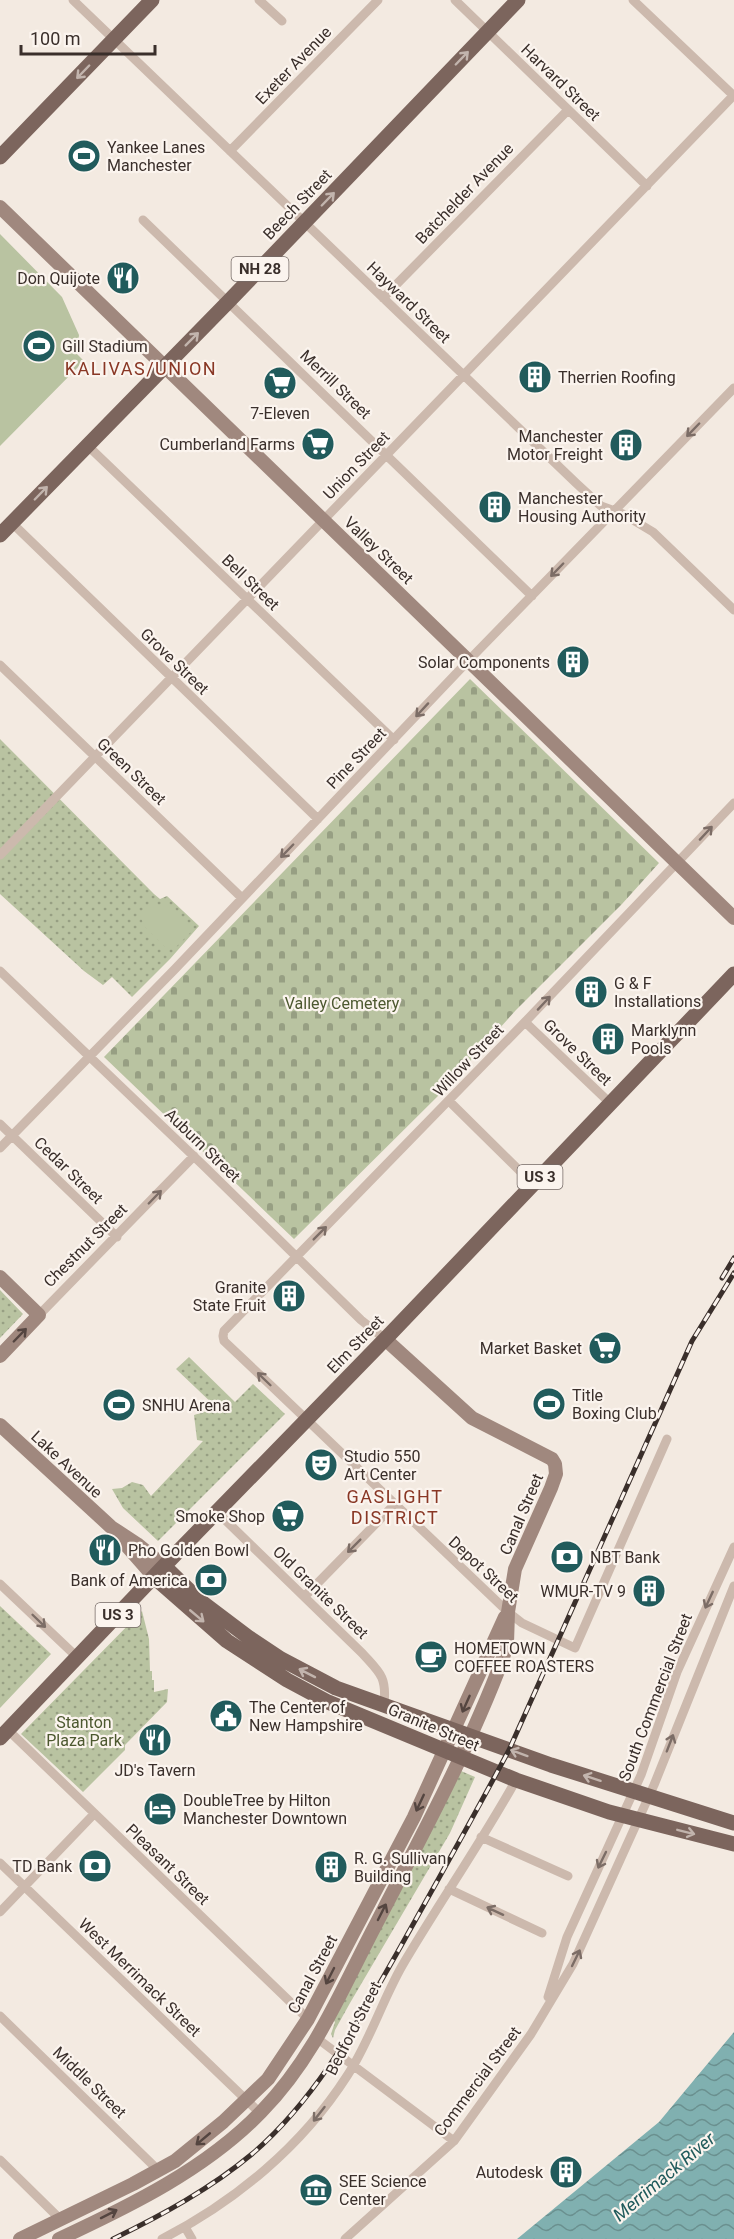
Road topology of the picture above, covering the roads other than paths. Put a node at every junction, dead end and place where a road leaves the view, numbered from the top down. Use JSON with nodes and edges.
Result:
{"nodes":[{"id":1,"x":73,"y":0,"type":"edge"},
{"id":2,"x":153,"y":0,"type":"edge"},
{"id":3,"x":260,"y":0,"type":"edge"},
{"id":4,"x":378,"y":0,"type":"edge"},
{"id":5,"x":455,"y":0,"type":"edge"},
{"id":6,"x":518,"y":0,"type":"edge"},
{"id":7,"x":633,"y":0,"type":"edge"},
{"id":8,"x":282,"y":21,"type":"dead end"},
{"id":9,"x":487,"y":32,"type":"junction"},
{"id":10,"x":114,"y":40,"type":"junction"},
{"id":11,"x":734,"y":96,"type":"edge"},
{"id":12,"x":568,"y":110,"type":"junction"},
{"id":13,"x":230,"y":151,"type":"junction"},
{"id":14,"x":0,"y":157,"type":"edge"},
{"id":15,"x":646,"y":186,"type":"junction"},
{"id":16,"x":0,"y":207,"type":"edge"},
{"id":17,"x":143,"y":220,"type":"dead end"},
{"id":18,"x":304,"y":223,"type":"junction"},
{"id":19,"x":383,"y":298,"type":"junction"},
{"id":20,"x":228,"y":302,"type":"junction"},
{"id":21,"x":164,"y":367,"type":"junction"},
{"id":22,"x":463,"y":375,"type":"junction"},
{"id":23,"x":734,"y":388,"type":"edge"},
{"id":24,"x":87,"y":445,"type":"junction"},
{"id":25,"x":387,"y":454,"type":"junction"},
{"id":26,"x":614,"y":510,"type":"junction"},
{"id":27,"x":324,"y":519,"type":"junction"},
{"id":28,"x":12,"y":523,"type":"junction"},
{"id":29,"x":0,"y":535,"type":"edge"},
{"id":30,"x":532,"y":596,"type":"junction"},
{"id":31,"x":247,"y":599,"type":"junction"},
{"id":32,"x":734,"y":610,"type":"edge"},
{"id":33,"x":469,"y":660,"type":"junction"},
{"id":34,"x":0,"y":665,"type":"edge"},
{"id":35,"x":171,"y":678,"type":"junction"},
{"id":36,"x":394,"y":740,"type":"junction"},
{"id":37,"x":95,"y":756,"type":"junction"},
{"id":38,"x":734,"y":803,"type":"edge"},
{"id":39,"x":318,"y":819,"type":"junction"},
{"id":40,"x":0,"y":855,"type":"edge"},
{"id":41,"x":677,"y":863,"type":"junction"},
{"id":42,"x":242,"y":898,"type":"junction"},
{"id":43,"x":734,"y":918,"type":"edge"},
{"id":44,"x":0,"y":971,"type":"edge"},
{"id":45,"x":734,"y":974,"type":"edge"},
{"id":46,"x":525,"y":1023,"type":"junction"},
{"id":47,"x":88,"y":1056,"type":"junction"},
{"id":48,"x":449,"y":1101,"type":"junction"},
{"id":49,"x":610,"y":1103,"type":"junction"},
{"id":50,"x":0,"y":1124,"type":"edge"},
{"id":51,"x":12,"y":1136,"type":"junction"},
{"id":52,"x":0,"y":1148,"type":"edge"},
{"id":53,"x":194,"y":1156,"type":"junction"},
{"id":54,"x":533,"y":1184,"type":"junction"},
{"id":55,"x":117,"y":1237,"type":"junction"},
{"id":56,"x":297,"y":1257,"type":"junction"},
{"id":57,"x":0,"y":1277,"type":"edge"},
{"id":58,"x":39,"y":1315,"type":"junction"},
{"id":59,"x":385,"y":1339,"type":"junction"},
{"id":60,"x":0,"y":1356,"type":"edge"},
{"id":61,"x":307,"y":1420,"type":"junction"},
{"id":62,"x":0,"y":1425,"type":"edge"},
{"id":63,"x":667,"y":1439,"type":"dead end"},
{"id":64,"x":395,"y":1504,"type":"junction"},
{"id":65,"x":217,"y":1512,"type":"junction"},
{"id":66,"x":734,"y":1546,"type":"edge"},
{"id":67,"x":159,"y":1572,"type":"junction"},
{"id":68,"x":0,"y":1584,"type":"edge"},
{"id":69,"x":734,"y":1586,"type":"edge"},
{"id":70,"x":304,"y":1596,"type":"junction"},
{"id":71,"x":508,"y":1612,"type":"junction"},
{"id":72,"x":77,"y":1657,"type":"junction"},
{"id":73,"x":384,"y":1704,"type":"junction"},
{"id":74,"x":454,"y":1730,"type":"junction"},
{"id":75,"x":4,"y":1734,"type":"edge"},
{"id":76,"x":470,"y":1736,"type":"junction"},
{"id":77,"x":445,"y":1750,"type":"junction"},
{"id":78,"x":460,"y":1758,"type":"junction"},
{"id":79,"x":516,"y":1780,"type":"junction"},
{"id":80,"x":633,"y":1792,"type":"junction"},
{"id":81,"x":649,"y":1797,"type":"junction"},
{"id":82,"x":94,"y":1814,"type":"junction"},
{"id":83,"x":623,"y":1816,"type":"junction"},
{"id":84,"x":639,"y":1820,"type":"junction"},
{"id":85,"x":734,"y":1823,"type":"edge"},
{"id":86,"x":481,"y":1837,"type":"junction"},
{"id":87,"x":734,"y":1844,"type":"edge"},
{"id":88,"x":0,"y":1863,"type":"edge"},
{"id":89,"x":568,"y":1876,"type":"dead end"},
{"id":90,"x":25,"y":1887,"type":"junction"},
{"id":91,"x":449,"y":1889,"type":"junction"},
{"id":92,"x":0,"y":1912,"type":"edge"},
{"id":93,"x":542,"y":1933,"type":"dead end"},
{"id":94,"x":545,"y":2008,"type":"junction"},
{"id":95,"x":0,"y":2016,"type":"edge"},
{"id":96,"x":308,"y":2019,"type":"junction"},
{"id":97,"x":318,"y":2039,"type":"junction"},
{"id":98,"x":353,"y":2066,"type":"junction"},
{"id":99,"x":246,"y":2100,"type":"junction"},
{"id":100,"x":260,"y":2113,"type":"junction"},
{"id":101,"x":453,"y":2141,"type":"junction"},
{"id":102,"x":0,"y":2160,"type":"edge"},
{"id":103,"x":158,"y":2170,"type":"junction"},
{"id":104,"x":60,"y":2219,"type":"junction"},
{"id":105,"x":185,"y":2227,"type":"junction"},
{"id":106,"x":20,"y":2239,"type":"edge"},
{"id":107,"x":59,"y":2239,"type":"edge"},
{"id":108,"x":162,"y":2239,"type":"edge"},
{"id":109,"x":192,"y":2239,"type":"edge"},
{"id":110,"x":345,"y":2239,"type":"edge"}],
"edges":[{"from":1,"to":10,"type":"street","name":"Hayward Street"},
{"from":2,"to":10,"type":"main road"},
{"from":3,"to":8,"type":"street"},
{"from":4,"to":13,"type":"street","name":"Exeter Avenue"},
{"from":5,"to":9,"type":"street","name":"Harvard Street"},
{"from":6,"to":9,"type":"main road","name":"Beech Street","number":"NH 28"},
{"from":7,"to":11,"type":"street"},
{"from":9,"to":12,"type":"street","name":"Harvard Street"},
{"from":18,"to":9,"type":"main road","name":"Beech Street","number":"NH 28","one_way":true},
{"from":10,"to":13,"type":"street","name":"Hayward Street"},
{"from":10,"to":14,"type":"main road","one_way":true},
{"from":11,"to":15,"type":"street","name":"Union Street"},
{"from":12,"to":15,"type":"street","name":"Harvard Street"},
{"from":12,"to":19,"type":"street","name":"Batchelder Avenue"},
{"from":13,"to":18,"type":"street","name":"Hayward Street"},
{"from":15,"to":22,"type":"street","name":"Union Street"},
{"from":16,"to":21,"type":"street","name":"Valley Street"},
{"from":17,"to":20,"type":"street","name":"Merrill Street"},
{"from":18,"to":19,"type":"street","name":"Hayward Street"},
{"from":18,"to":20,"type":"main road","name":"Beech Street","number":"NH 28"},
{"from":19,"to":22,"type":"street","name":"Hayward Street"},
{"from":21,"to":20,"type":"main road","name":"Beech Street","number":"NH 28","one_way":true},
{"from":20,"to":25,"type":"street","name":"Merrill Street"},
{"from":21,"to":24,"type":"main road","name":"Beech Street","number":"NH 28"},
{"from":21,"to":27,"type":"street","name":"Valley Street"},
{"from":22,"to":25,"type":"street","name":"Union Street"},
{"from":22,"to":26,"type":"street","name":"Hayward Street"},
{"from":23,"to":26,"type":"street","name":"Pine Street","one_way":true},
{"from":28,"to":24,"type":"main road","name":"Beech Street","number":"NH 28","one_way":true},
{"from":24,"to":31,"type":"street","name":"Bell Street"},
{"from":25,"to":27,"type":"street","name":"Union Street"},
{"from":25,"to":30,"type":"street","name":"Merrill Street"},
{"from":26,"to":30,"type":"street","name":"Pine Street","one_way":true},
{"from":26,"to":32,"type":"street","name":"Hayward Street"},
{"from":27,"to":31,"type":"street","name":"Union Street"},
{"from":27,"to":33,"type":"street","name":"Valley Street"},
{"from":28,"to":29,"type":"main road","name":"Beech Street","number":"NH 28"},
{"from":28,"to":35,"type":"street","name":"Grove Street"},
{"from":30,"to":33,"type":"street","name":"Pine Street"},
{"from":31,"to":35,"type":"street","name":"Union Street"},
{"from":31,"to":36,"type":"street","name":"Bell Street"},
{"from":33,"to":36,"type":"street","name":"Pine Street","one_way":true},
{"from":33,"to":41,"type":"street","name":"Valley Street"},
{"from":34,"to":37,"type":"street","name":"Green Street"},
{"from":35,"to":37,"type":"street","name":"Union Street"},
{"from":35,"to":39,"type":"street","name":"Grove Street"},
{"from":36,"to":39,"type":"street","name":"Pine Street"},
{"from":37,"to":40,"type":"street","name":"Union Street"},
{"from":37,"to":42,"type":"street","name":"Green Street"},
{"from":41,"to":38,"type":"street","name":"Willow Street","one_way":true},
{"from":39,"to":42,"type":"street","name":"Pine Street","one_way":true},
{"from":41,"to":43,"type":"street","name":"Valley Street"},
{"from":46,"to":41,"type":"street","name":"Willow Street","one_way":true},
{"from":42,"to":47,"type":"street","name":"Pine Street"},
{"from":44,"to":47,"type":"street","name":"Auburn Street"},
{"from":45,"to":49,"type":"main road","name":"Elm Street","number":"US 3"},
{"from":46,"to":48,"type":"street","name":"Willow Street"},
{"from":46,"to":49,"type":"street","name":"Grove Street"},
{"from":47,"to":51,"type":"street","name":"Pine Street"},
{"from":47,"to":53,"type":"street","name":"Auburn Street"},
{"from":48,"to":54,"type":"street"},
{"from":56,"to":48,"type":"street","name":"Willow Street","one_way":true},
{"from":49,"to":54,"type":"main road","name":"Elm Street","number":"US 3"},
{"from":50,"to":51,"type":"street","name":"Cedar Street"},
{"from":51,"to":52,"type":"street","name":"Pine Street"},
{"from":51,"to":55,"type":"street","name":"Cedar Street"},
{"from":55,"to":53,"type":"street","name":"Chestnut Street","one_way":true},
{"from":53,"to":56,"type":"street","name":"Auburn Street"},
{"from":54,"to":59,"type":"main road","name":"Elm Street","number":"US 3"},
{"from":55,"to":58,"type":"street","name":"Chestnut Street"},
{"from":56,"to":59,"type":"street","name":"Auburn Street"},
{"from":61,"to":56,"type":"street","name":"Willow Street","one_way":true},
{"from":57,"to":58,"type":"street"},
{"from":60,"to":58,"type":"street","name":"Chestnut Street","one_way":true},
{"from":59,"to":61,"type":"main road","name":"Elm Street","number":"US 3"},
{"from":59,"to":71,"type":"street","name":"Canal Street"},
{"from":61,"to":64,"type":"street","name":"Depot Street"},
{"from":61,"to":65,"type":"main road","name":"Elm Street","number":"US 3"},
{"from":62,"to":67,"type":"street","name":"Lake Avenue"},
{"from":63,"to":71,"type":"street","name":"Depot Street"},
{"from":64,"to":70,"type":"street","one_way":true},
{"from":64,"to":71,"type":"street","name":"Depot Street"},
{"from":65,"to":67,"type":"main road","name":"Elm Street","number":"US 3"},
{"from":65,"to":70,"type":"street","name":"Old Granite Street"},
{"from":66,"to":80,"type":"street","name":"South Commercial Street","one_way":true},
{"from":67,"to":72,"type":"main road","name":"Elm Street","number":"US 3"},
{"from":73,"to":67,"type":"main road","name":"Granite Street","one_way":true},
{"from":67,"to":77,"type":"main road","name":"Granite Street","one_way":true},
{"from":68,"to":72,"type":"street","one_way":true},
{"from":81,"to":69,"type":"street","name":"South Commercial Street","one_way":true},
{"from":70,"to":73,"type":"street","name":"Old Granite Street"},
{"from":71,"to":74,"type":"street","name":"Canal Street","one_way":true},
{"from":71,"to":76,"type":"street","name":"Canal Street"},
{"from":72,"to":75,"type":"main road","name":"Elm Street","number":"US 3"},
{"from":73,"to":74,"type":"main road","name":"Granite Street"},
{"from":74,"to":76,"type":"main road","name":"Granite Street"},
{"from":74,"to":77,"type":"street","name":"Canal Street"},
{"from":75,"to":82,"type":"street","name":"Pleasant Street"},
{"from":76,"to":78,"type":"street","name":"Canal Street"},
{"from":80,"to":76,"type":"main road","name":"Granite Street","one_way":true},
{"from":77,"to":78,"type":"main road","name":"Granite Street"},
{"from":77,"to":96,"type":"street","name":"Canal Street","one_way":true},
{"from":78,"to":79,"type":"main road","name":"Granite Street"},
{"from":97,"to":78,"type":"street","name":"Canal Street","one_way":true},
{"from":79,"to":83,"type":"main road","name":"Granite Street"},
{"from":79,"to":86,"type":"street","name":"Bedford Street"},
{"from":80,"to":81,"type":"main road","name":"Granite Street"},
{"from":80,"to":83,"type":"street","name":"Commercial Street"},
{"from":81,"to":84,"type":"street","name":"Commercial Street"},
{"from":81,"to":85,"type":"main road","name":"Granite Street"},
{"from":82,"to":90,"type":"street"},
{"from":82,"to":96,"type":"street","name":"Pleasant Street"},
{"from":83,"to":84,"type":"main road","name":"Granite Street"},
{"from":83,"to":94,"type":"street","name":"Commercial Street","one_way":true},
{"from":84,"to":87,"type":"main road","name":"Granite Street","one_way":true},
{"from":94,"to":84,"type":"street","name":"Commercial Street","one_way":true},
{"from":86,"to":89,"type":"street"},
{"from":86,"to":91,"type":"street","name":"Bedford Street"},
{"from":88,"to":90,"type":"street","name":"West Merrimack Street"},
{"from":90,"to":92,"type":"street"},
{"from":90,"to":99,"type":"street","name":"West Merrimack Street"},
{"from":93,"to":91,"type":"street","one_way":true},
{"from":91,"to":98,"type":"street","name":"Bedford Street"},
{"from":94,"to":101,"type":"street","name":"Commercial Street"},
{"from":95,"to":103,"type":"street","name":"Middle Street"},
{"from":96,"to":99,"type":"street","name":"Canal Street"},
{"from":97,"to":98,"type":"street"},
{"from":97,"to":100,"type":"street","name":"Canal Street"},
{"from":98,"to":101,"type":"street"},
{"from":98,"to":105,"type":"street","name":"Bedford Street","one_way":true},
{"from":99,"to":100,"type":"street","name":"West Merrimack Street"},
{"from":99,"to":103,"type":"street","name":"Canal Street","one_way":true},
{"from":107,"to":100,"type":"street","name":"Canal Street","one_way":true},
{"from":101,"to":110,"type":"street","name":"Commercial Street"},
{"from":102,"to":104,"type":"street"},
{"from":103,"to":104,"type":"street","name":"Canal Street"},
{"from":104,"to":106,"type":"street","name":"Canal Street"},
{"from":105,"to":108,"type":"street","name":"Bedford Street"},
{"from":105,"to":109,"type":"street"}]}
